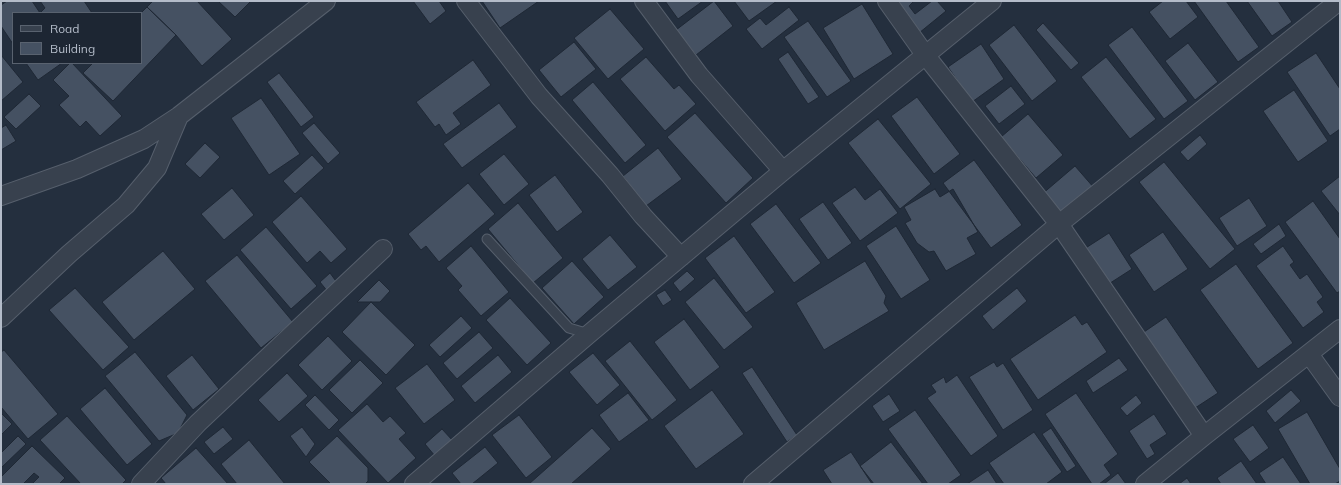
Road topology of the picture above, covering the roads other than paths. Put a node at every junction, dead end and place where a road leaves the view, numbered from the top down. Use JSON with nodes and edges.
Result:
{"nodes":[{"id":1,"x":326,"y":1,"type":"edge"},
{"id":2,"x":466,"y":1,"type":"edge"},
{"id":3,"x":644,"y":1,"type":"edge"},
{"id":4,"x":887,"y":1,"type":"edge"},
{"id":5,"x":992,"y":1,"type":"edge"},
{"id":6,"x":1339,"y":1,"type":"edge"},
{"id":7,"x":926,"y":56,"type":"junction"},
{"id":8,"x":179,"y":116,"type":"junction"},
{"id":9,"x":784,"y":171,"type":"junction"},
{"id":10,"x":1,"y":196,"type":"edge"},
{"id":11,"x":1058,"y":224,"type":"junction"},
{"id":12,"x":487,"y":239,"type":"dead end"},
{"id":13,"x":383,"y":249,"type":"dead end"},
{"id":14,"x":681,"y":257,"type":"junction"},
{"id":15,"x":1,"y":318,"type":"edge"},
{"id":16,"x":1340,"y":329,"type":"edge"},
{"id":17,"x":589,"y":334,"type":"junction"},
{"id":18,"x":1309,"y":354,"type":"junction"},
{"id":19,"x":1340,"y":397,"type":"edge"},
{"id":20,"x":1204,"y":436,"type":"junction"},
{"id":21,"x":141,"y":484,"type":"edge"},
{"id":22,"x":414,"y":484,"type":"edge"},
{"id":23,"x":753,"y":484,"type":"edge"},
{"id":24,"x":1145,"y":484,"type":"edge"}],
"edges":[{"from":1,"to":8,"type":"street"},
{"from":2,"to":14,"type":"street"},
{"from":3,"to":9,"type":"street"},
{"from":4,"to":7,"type":"street"},
{"from":5,"to":7,"type":"street"},
{"from":6,"to":11,"type":"street"},
{"from":7,"to":9,"type":"street"},
{"from":7,"to":11,"type":"street"},
{"from":8,"to":10,"type":"street"},
{"from":8,"to":15,"type":"street"},
{"from":9,"to":14,"type":"street"},
{"from":11,"to":20,"type":"street"},
{"from":11,"to":23,"type":"street"},
{"from":12,"to":17,"type":"lane"},
{"from":13,"to":21,"type":"street"},
{"from":14,"to":17,"type":"street"},
{"from":16,"to":18,"type":"street"},
{"from":17,"to":22,"type":"street"},
{"from":18,"to":19,"type":"street"},
{"from":18,"to":20,"type":"street"},
{"from":20,"to":24,"type":"street"}]}
